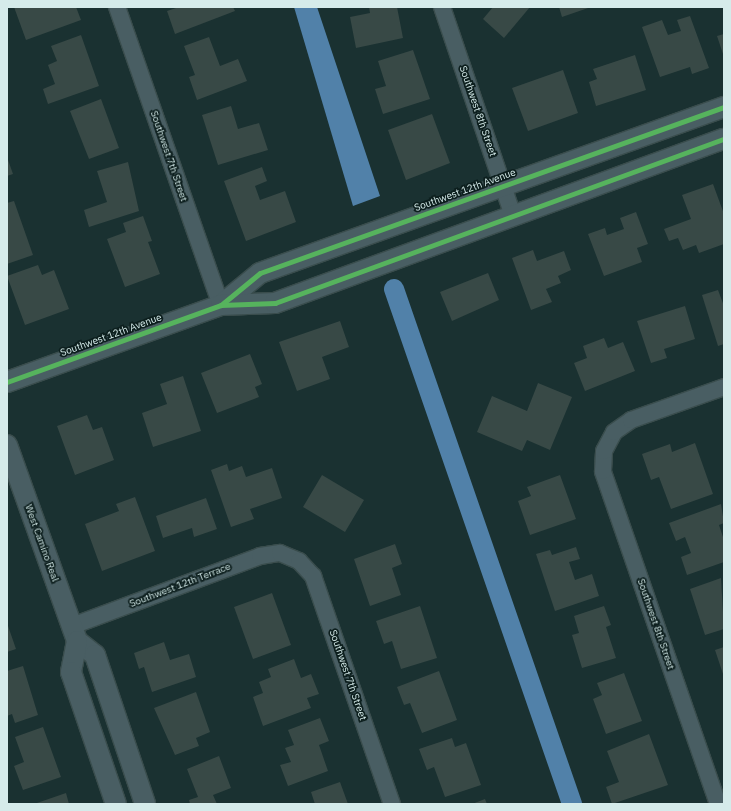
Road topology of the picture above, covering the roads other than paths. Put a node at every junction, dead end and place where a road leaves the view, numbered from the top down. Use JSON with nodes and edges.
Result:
{"nodes":[{"id":1,"x":117,"y":7,"type":"edge"},
{"id":2,"x":442,"y":7,"type":"edge"},
{"id":3,"x":724,"y":107,"type":"edge"},
{"id":4,"x":724,"y":139,"type":"edge"},
{"id":5,"x":504,"y":186,"type":"junction"},
{"id":6,"x":513,"y":214,"type":"junction"},
{"id":7,"x":221,"y":305,"type":"junction"},
{"id":8,"x":7,"y":382,"type":"edge"},
{"id":9,"x":724,"y":387,"type":"edge"},
{"id":10,"x":7,"y":445,"type":"edge"},
{"id":11,"x":290,"y":557,"type":"joint"},
{"id":12,"x":74,"y":634,"type":"junction"},
{"id":13,"x":116,"y":804,"type":"edge"},
{"id":14,"x":145,"y":804,"type":"edge"},
{"id":15,"x":392,"y":804,"type":"edge"},
{"id":16,"x":718,"y":804,"type":"edge"}],
"edges":[{"from":1,"to":7,"type":"street","name":"Southwest 7th Street"},
{"from":2,"to":5,"type":"street","name":"Southwest 8th Street"},
{"from":3,"to":5,"type":"street","name":"Southwest 12th Avenue"},
{"from":4,"to":6,"type":"street","name":"Southwest 12th Avenue"},
{"from":5,"to":6,"type":"street","name":"Southwest 8th Street"},
{"from":5,"to":7,"type":"street","name":"Southwest 12th Avenue"},
{"from":6,"to":7,"type":"street","name":"Southwest 12th Avenue"},
{"from":7,"to":8,"type":"street","name":"Southwest 12th Avenue"},
{"from":9,"to":16,"type":"street","name":"Southwest 8th Street"},
{"from":10,"to":12,"type":"street","name":"West Camino Real"},
{"from":11,"to":12,"type":"street","name":"Southwest 12th Terrace"},
{"from":11,"to":15,"type":"street","name":"Southwest 7th Street"},
{"from":12,"to":13,"type":"street"},
{"from":12,"to":14,"type":"street"}]}
